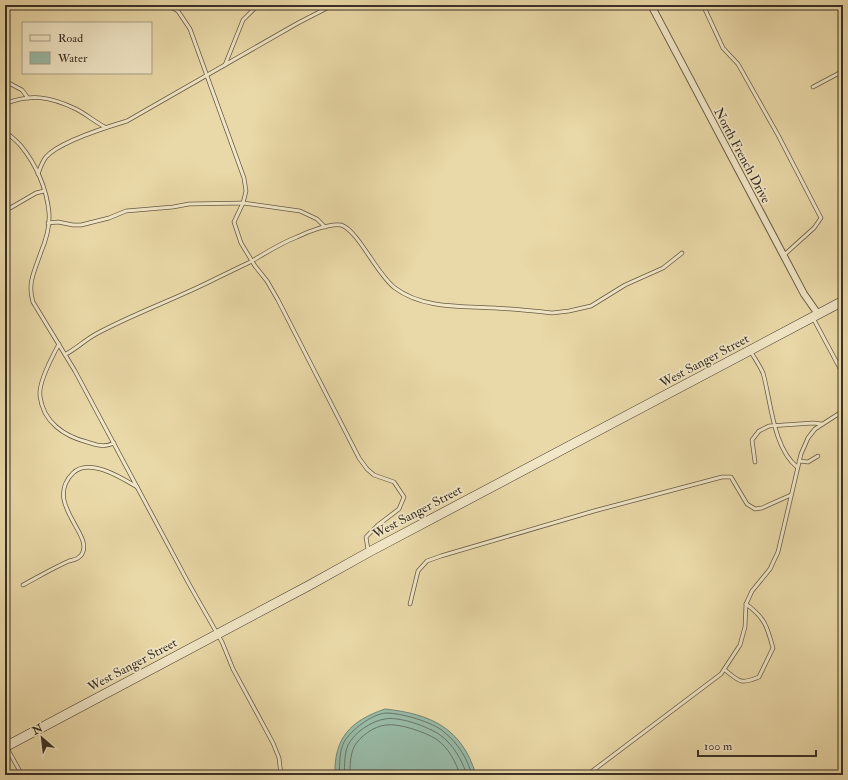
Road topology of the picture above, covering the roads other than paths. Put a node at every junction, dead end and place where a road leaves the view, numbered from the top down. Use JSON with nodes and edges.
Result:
{"nodes":[{"id":1,"x":167,"y":5,"type":"edge"},
{"id":2,"x":258,"y":5,"type":"edge"},
{"id":3,"x":320,"y":5,"type":"edge"},
{"id":4,"x":333,"y":5,"type":"edge"},
{"id":5,"x":651,"y":5,"type":"edge"},
{"id":6,"x":703,"y":5,"type":"edge"},
{"id":7,"x":323,"y":10,"type":"junction"},
{"id":8,"x":225,"y":65,"type":"junction"},
{"id":9,"x":843,"y":71,"type":"edge"},
{"id":10,"x":207,"y":76,"type":"junction"},
{"id":11,"x":5,"y":81,"type":"edge"},
{"id":12,"x":813,"y":87,"type":"dead end"},
{"id":13,"x":28,"y":98,"type":"junction"},
{"id":14,"x":5,"y":104,"type":"edge"},
{"id":15,"x":105,"y":127,"type":"junction"},
{"id":16,"x":5,"y":131,"type":"edge"},
{"id":17,"x":38,"y":174,"type":"junction"},
{"id":18,"x":44,"y":191,"type":"junction"},
{"id":19,"x":243,"y":203,"type":"junction"},
{"id":20,"x":5,"y":211,"type":"edge"},
{"id":21,"x":48,"y":223,"type":"junction"},
{"id":22,"x":325,"y":227,"type":"junction"},
{"id":23,"x":682,"y":253,"type":"dead end"},
{"id":24,"x":784,"y":255,"type":"junction"},
{"id":25,"x":252,"y":261,"type":"junction"},
{"id":26,"x":843,"y":301,"type":"edge"},
{"id":27,"x":815,"y":316,"type":"junction"},
{"id":28,"x":59,"y":344,"type":"junction"},
{"id":29,"x":750,"y":350,"type":"junction"},
{"id":30,"x":66,"y":354,"type":"junction"},
{"id":31,"x":843,"y":362,"type":"edge"},
{"id":32,"x":839,"y":367,"type":"junction"},
{"id":33,"x":843,"y":374,"type":"edge"},
{"id":34,"x":843,"y":411,"type":"edge"},
{"id":35,"x":822,"y":424,"type":"junction"},
{"id":36,"x":775,"y":426,"type":"junction"},
{"id":37,"x":114,"y":442,"type":"junction"},
{"id":38,"x":818,"y":456,"type":"dead end"},
{"id":39,"x":799,"y":461,"type":"junction"},
{"id":40,"x":755,"y":462,"type":"dead end"},
{"id":41,"x":797,"y":467,"type":"junction"},
{"id":42,"x":139,"y":488,"type":"junction"},
{"id":43,"x":791,"y":495,"type":"junction"},
{"id":44,"x":369,"y":552,"type":"junction"},
{"id":45,"x":23,"y":585,"type":"dead end"},
{"id":46,"x":410,"y":604,"type":"dead end"},
{"id":47,"x":746,"y":604,"type":"junction"},
{"id":48,"x":217,"y":633,"type":"junction"},
{"id":49,"x":724,"y":670,"type":"junction"},
{"id":50,"x":6,"y":747,"type":"edge"},
{"id":51,"x":22,"y":775,"type":"edge"},
{"id":52,"x":281,"y":775,"type":"edge"},
{"id":53,"x":587,"y":775,"type":"edge"}],
"edges":[{"from":1,"to":10,"type":"lane"},
{"from":2,"to":8,"type":"lane"},
{"from":3,"to":7,"type":"lane"},
{"from":4,"to":7,"type":"lane"},
{"from":5,"to":24,"type":"street","name":"North French Drive"},
{"from":6,"to":24,"type":"lane"},
{"from":7,"to":8,"type":"lane"},
{"from":8,"to":10,"type":"lane"},
{"from":9,"to":12,"type":"lane"},
{"from":10,"to":15,"type":"lane"},
{"from":10,"to":19,"type":"lane"},
{"from":11,"to":13,"type":"lane"},
{"from":13,"to":14,"type":"lane"},
{"from":13,"to":15,"type":"lane"},
{"from":15,"to":17,"type":"lane"},
{"from":16,"to":17,"type":"lane"},
{"from":17,"to":18,"type":"lane"},
{"from":18,"to":20,"type":"lane"},
{"from":18,"to":21,"type":"lane"},
{"from":19,"to":21,"type":"lane"},
{"from":19,"to":22,"type":"lane"},
{"from":19,"to":25,"type":"lane"},
{"from":21,"to":28,"type":"lane"},
{"from":22,"to":23,"type":"lane"},
{"from":22,"to":25,"type":"lane"},
{"from":24,"to":27,"type":"street","name":"North French Drive"},
{"from":25,"to":30,"type":"lane"},
{"from":25,"to":44,"type":"lane"},
{"from":26,"to":27,"type":"main road","name":"West Sanger Street"},
{"from":27,"to":29,"type":"main road","name":"West Sanger Street"},
{"from":27,"to":32,"type":"lane"},
{"from":28,"to":30,"type":"lane"},
{"from":28,"to":37,"type":"lane"},
{"from":29,"to":36,"type":"lane"},
{"from":29,"to":44,"type":"main road","name":"West Sanger Street"},
{"from":30,"to":37,"type":"lane"},
{"from":31,"to":32,"type":"lane"},
{"from":32,"to":33,"type":"lane"},
{"from":34,"to":35,"type":"lane"},
{"from":35,"to":36,"type":"lane"},
{"from":35,"to":39,"type":"lane"},
{"from":36,"to":40,"type":"lane"},
{"from":36,"to":41,"type":"lane"},
{"from":37,"to":42,"type":"lane"},
{"from":38,"to":39,"type":"lane"},
{"from":39,"to":41,"type":"lane"},
{"from":41,"to":43,"type":"lane"},
{"from":42,"to":45,"type":"lane"},
{"from":42,"to":48,"type":"lane"},
{"from":43,"to":46,"type":"lane"},
{"from":43,"to":47,"type":"lane"},
{"from":44,"to":48,"type":"main road","name":"West Sanger Street"},
{"from":47,"to":49,"type":"lane"},
{"from":47,"to":49,"type":"lane"},
{"from":48,"to":50,"type":"main road","name":"West Sanger Street"},
{"from":48,"to":52,"type":"lane"},
{"from":49,"to":53,"type":"lane"},
{"from":50,"to":51,"type":"lane"}]}
